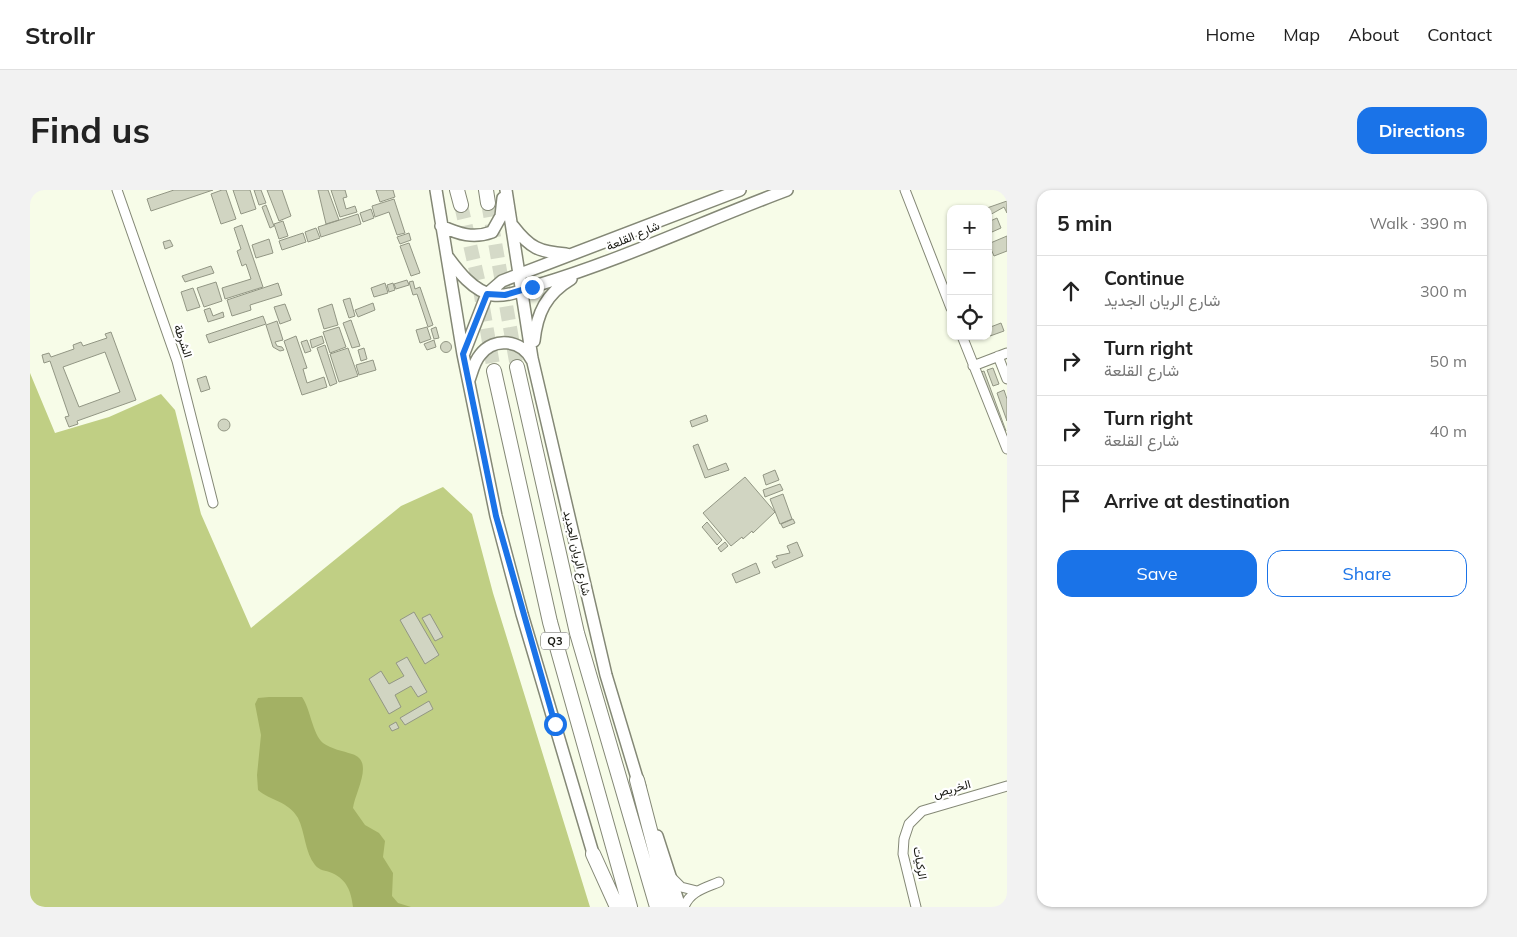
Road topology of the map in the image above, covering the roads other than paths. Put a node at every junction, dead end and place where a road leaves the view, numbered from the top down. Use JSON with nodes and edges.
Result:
{"nodes":[{"id":1,"x":117,"y":190,"type":"edge"},
{"id":2,"x":436,"y":190,"type":"edge"},
{"id":3,"x":457,"y":190,"type":"edge"},
{"id":4,"x":505,"y":190,"type":"edge"},
{"id":5,"x":740,"y":190,"type":"edge"},
{"id":6,"x":787,"y":190,"type":"edge"},
{"id":7,"x":905,"y":190,"type":"edge"},
{"id":8,"x":460,"y":205,"type":"tunnel mouth"},
{"id":9,"x":511,"y":223,"type":"junction"},
{"id":10,"x":441,"y":226,"type":"junction"},
{"id":11,"x":445,"y":255,"type":"junction"},
{"id":12,"x":568,"y":255,"type":"junction"},
{"id":13,"x":585,"y":271,"type":"junction"},
{"id":14,"x":519,"y":274,"type":"junction"},
{"id":15,"x":521,"y":290,"type":"junction"},
{"id":16,"x":487,"y":294,"type":"junction"},
{"id":17,"x":947,"y":298,"type":"edge"},
{"id":18,"x":963,"y":340,"type":"edge"},
{"id":19,"x":463,"y":354,"type":"junction"},
{"id":20,"x":1003,"y":355,"type":"edge"},
{"id":21,"x":533,"y":361,"type":"junction"},
{"id":22,"x":973,"y":366,"type":"junction"},
{"id":23,"x":517,"y":367,"type":"tunnel mouth"},
{"id":24,"x":494,"y":371,"type":"tunnel mouth"},
{"id":25,"x":1007,"y":379,"type":"edge"},
{"id":26,"x":469,"y":381,"type":"junction"},
{"id":27,"x":1006,"y":449,"type":"edge"},
{"id":28,"x":213,"y":503,"type":"dead end"},
{"id":29,"x":637,"y":780,"type":"junction"},
{"id":30,"x":1007,"y":786,"type":"edge"},
{"id":31,"x":909,"y":824,"type":"joint"},
{"id":32,"x":593,"y":854,"type":"junction"},
{"id":33,"x":671,"y":877,"type":"junction"},
{"id":34,"x":719,"y":882,"type":"dead end"},
{"id":35,"x":696,"y":891,"type":"junction"},
{"id":36,"x":611,"y":907,"type":"edge"},
{"id":37,"x":617,"y":907,"type":"edge"},
{"id":38,"x":630,"y":907,"type":"edge"},
{"id":39,"x":657,"y":907,"type":"edge"},
{"id":40,"x":670,"y":907,"type":"edge"},
{"id":41,"x":680,"y":907,"type":"edge"},
{"id":42,"x":684,"y":907,"type":"edge"},
{"id":43,"x":916,"y":907,"type":"edge"}],
"edges":[{"from":1,"to":28,"type":"street","name":"الشرطة"},
{"from":2,"to":10,"type":"main road"},
{"from":3,"to":8,"type":"highway"},
{"from":4,"to":9,"type":"main road","name":"شارع الريان الجديد"},
{"from":4,"to":10,"type":"main road"},
{"from":5,"to":12,"type":"main road","name":"شارع القلعة"},
{"from":6,"to":13,"type":"main road","name":"شارع القلعة"},
{"from":7,"to":17,"type":"street"},
{"from":9,"to":12,"type":"main road"},
{"from":9,"to":14,"type":"main road","name":"شارع الريان الجديد"},
{"from":10,"to":11,"type":"main road"},
{"from":11,"to":16,"type":"main road"},
{"from":11,"to":19,"type":"main road"},
{"from":12,"to":14,"type":"main road","name":"شارع القلعة"},
{"from":13,"to":15,"type":"main road","name":"شارع القلعة"},
{"from":13,"to":21,"type":"main road"},
{"from":14,"to":15,"type":"main road","name":"شارع الريان الجديد"},
{"from":14,"to":16,"type":"main road","name":"شارع القلعة"},
{"from":15,"to":16,"type":"main road","name":"شارع القلعة"},
{"from":15,"to":21,"type":"main road","name":"شارع الريان الجديد"},
{"from":16,"to":19,"type":"main road"},
{"from":18,"to":22,"type":"street"},
{"from":19,"to":26,"type":"main road"},
{"from":20,"to":22,"type":"street"},
{"from":20,"to":25,"type":"street"},
{"from":21,"to":26,"type":"main road"},
{"from":21,"to":29,"type":"main road","name":"شارع الريان الجديد"},
{"from":22,"to":27,"type":"street"},
{"from":23,"to":39,"type":"highway","name":"شارع الريان الجديد","number":"Q3"},
{"from":24,"to":38,"type":"highway","number":"Q3"},
{"from":26,"to":32,"type":"main road"},
{"from":29,"to":33,"type":"main road","name":"شارع الريان الجديد"},
{"from":29,"to":40,"type":"highway"},
{"from":30,"to":31,"type":"street","name":"الخريص"},
{"from":31,"to":43,"type":"street","name":"الركيات"},
{"from":32,"to":36,"type":"main road"},
{"from":32,"to":37,"type":"highway"},
{"from":33,"to":35,"type":"street"},
{"from":33,"to":41,"type":"main road","name":"شارع الريان الجديد"},
{"from":34,"to":35,"type":"street"},
{"from":35,"to":42,"type":"street"}]}
